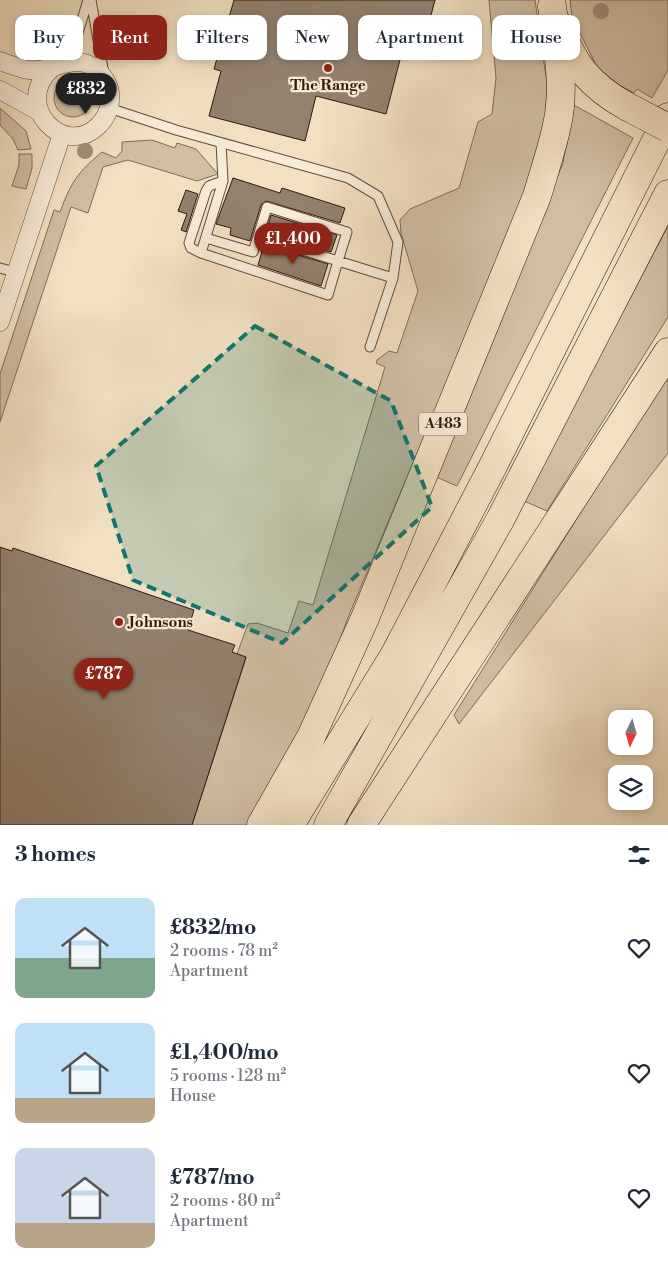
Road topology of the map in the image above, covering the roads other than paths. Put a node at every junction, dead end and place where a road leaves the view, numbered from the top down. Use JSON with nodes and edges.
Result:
{"nodes":[{"id":1,"x":89,"y":0,"type":"edge"},
{"id":2,"x":552,"y":3,"type":"edge"},
{"id":3,"x":0,"y":61,"type":"edge"},
{"id":4,"x":57,"y":66,"type":"junction"},
{"id":5,"x":105,"y":79,"type":"junction"},
{"id":6,"x":0,"y":90,"type":"edge"},
{"id":7,"x":109,"y":108,"type":"junction"},
{"id":8,"x":38,"y":110,"type":"junction"},
{"id":9,"x":668,"y":117,"type":"edge"},
{"id":10,"x":668,"y":128,"type":"edge"},
{"id":11,"x":62,"y":134,"type":"junction"},
{"id":12,"x":221,"y":143,"type":"junction"},
{"id":13,"x":223,"y":181,"type":"junction"},
{"id":14,"x":668,"y":194,"type":"edge"},
{"id":15,"x":258,"y":236,"type":"junction"},
{"id":16,"x":206,"y":238,"type":"junction"},
{"id":17,"x":201,"y":253,"type":"junction"},
{"id":18,"x":338,"y":261,"type":"junction"},
{"id":19,"x":8,"y":270,"type":"edge"},
{"id":20,"x":393,"y":278,"type":"junction"},
{"id":21,"x":0,"y":322,"type":"edge"},
{"id":22,"x":370,"y":347,"type":"dead end"},
{"id":23,"x":668,"y":352,"type":"edge"},
{"id":24,"x":262,"y":825,"type":"edge"},
{"id":25,"x":290,"y":825,"type":"edge"},
{"id":26,"x":328,"y":825,"type":"edge"},
{"id":27,"x":360,"y":825,"type":"edge"}],
"edges":[{"from":1,"to":4,"type":"lane"},
{"from":1,"to":5,"type":"lane"},
{"from":2,"to":10,"type":"main road","bridge":true},
{"from":2,"to":24,"type":"main road","number":"A483"},
{"from":3,"to":4,"type":"street"},
{"from":4,"to":5,"type":"street"},
{"from":4,"to":8,"type":"street"},
{"from":5,"to":7,"type":"street"},
{"from":6,"to":8,"type":"street"},
{"from":7,"to":11,"type":"street"},
{"from":7,"to":12,"type":"lane"},
{"from":8,"to":11,"type":"street"},
{"from":9,"to":25,"type":"main road"},
{"from":11,"to":19,"type":"street"},
{"from":12,"to":13,"type":"lane"},
{"from":12,"to":20,"type":"lane"},
{"from":13,"to":16,"type":"lane"},
{"from":13,"to":17,"type":"lane"},
{"from":14,"to":26,"type":"main road"},
{"from":15,"to":16,"type":"lane"},
{"from":15,"to":18,"type":"lane"},
{"from":15,"to":18,"type":"lane"},
{"from":16,"to":17,"type":"lane"},
{"from":17,"to":18,"type":"lane"},
{"from":18,"to":20,"type":"lane"},
{"from":19,"to":21,"type":"street"},
{"from":20,"to":22,"type":"lane"},
{"from":23,"to":27,"type":"main road"}]}
